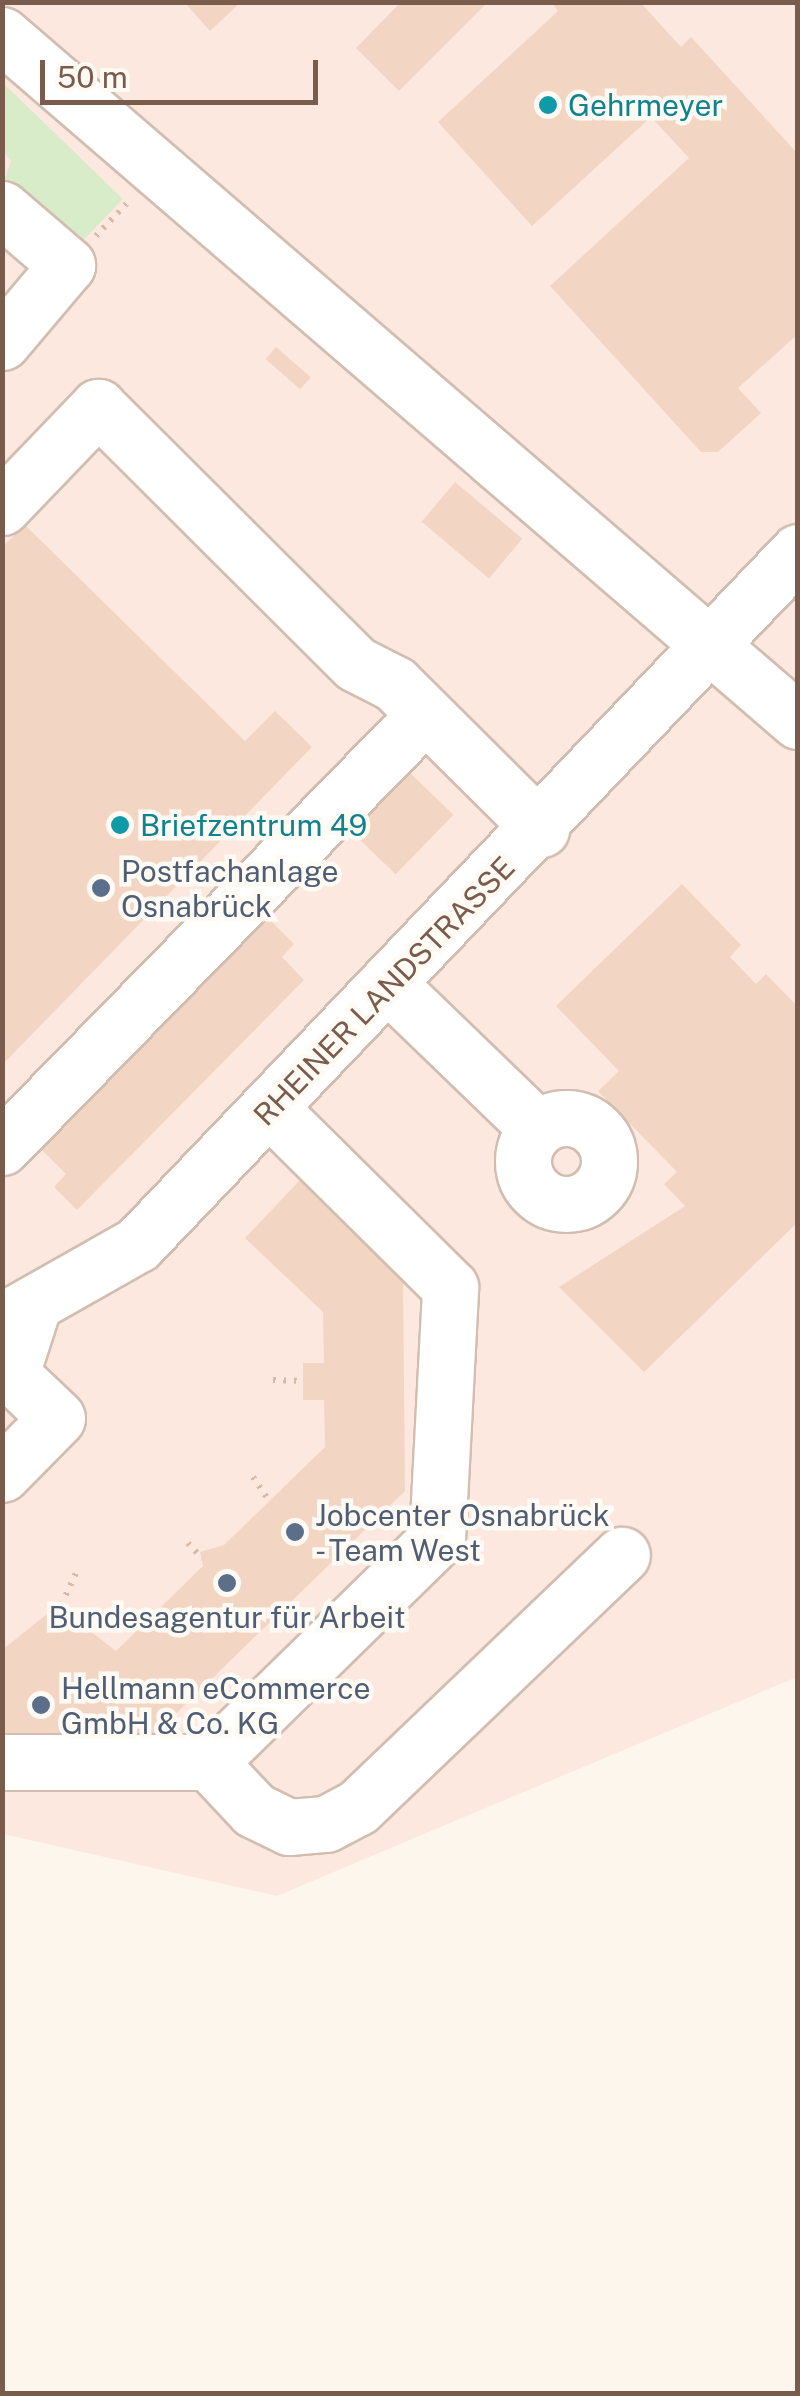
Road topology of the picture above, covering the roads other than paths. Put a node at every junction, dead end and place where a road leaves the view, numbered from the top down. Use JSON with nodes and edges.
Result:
{"nodes":[{"id":1,"x":2,"y":35,"type":"edge"},
{"id":2,"x":2,"y":209,"type":"edge"},
{"id":3,"x":2,"y":342,"type":"edge"},
{"id":4,"x":2,"y":507,"type":"edge"},
{"id":5,"x":798,"y":552,"type":"edge"},
{"id":6,"x":713,"y":644,"type":"junction"},
{"id":7,"x":356,"y":664,"type":"junction"},
{"id":8,"x":798,"y":721,"type":"edge"},
{"id":9,"x":405,"y":735,"type":"junction"},
{"id":10,"x":530,"y":840,"type":"junction"},
{"id":11,"x":388,"y":984,"type":"junction"},
{"id":12,"x":269,"y":1108,"type":"junction"},
{"id":13,"x":537,"y":1128,"type":"dead end"},
{"id":14,"x":2,"y":1148,"type":"edge"},
{"id":15,"x":17,"y":1316,"type":"edge"},
{"id":16,"x":2,"y":1474,"type":"edge"},
{"id":17,"x":622,"y":1555,"type":"dead end"},
{"id":18,"x":2,"y":1762,"type":"edge"},
{"id":19,"x":208,"y":1762,"type":"junction"}],
"edges":[{"from":1,"to":6,"type":"street"},
{"from":2,"to":3,"type":"street"},
{"from":4,"to":7,"type":"street"},
{"from":5,"to":6,"type":"street","name":"RHEINER LANDSTRASSE"},
{"from":6,"to":8,"type":"street"},
{"from":6,"to":10,"type":"street","name":"RHEINER LANDSTRASSE"},
{"from":7,"to":9,"type":"street"},
{"from":7,"to":10,"type":"street"},
{"from":9,"to":10,"type":"street"},
{"from":9,"to":14,"type":"street"},
{"from":10,"to":11,"type":"street","name":"RHEINER LANDSTRASSE"},
{"from":11,"to":12,"type":"street","name":"RHEINER LANDSTRASSE"},
{"from":11,"to":13,"type":"street"},
{"from":12,"to":15,"type":"street","name":"RHEINER LANDSTRASSE"},
{"from":12,"to":19,"type":"street"},
{"from":15,"to":16,"type":"street"},
{"from":17,"to":19,"type":"street"},
{"from":18,"to":19,"type":"street"}]}
